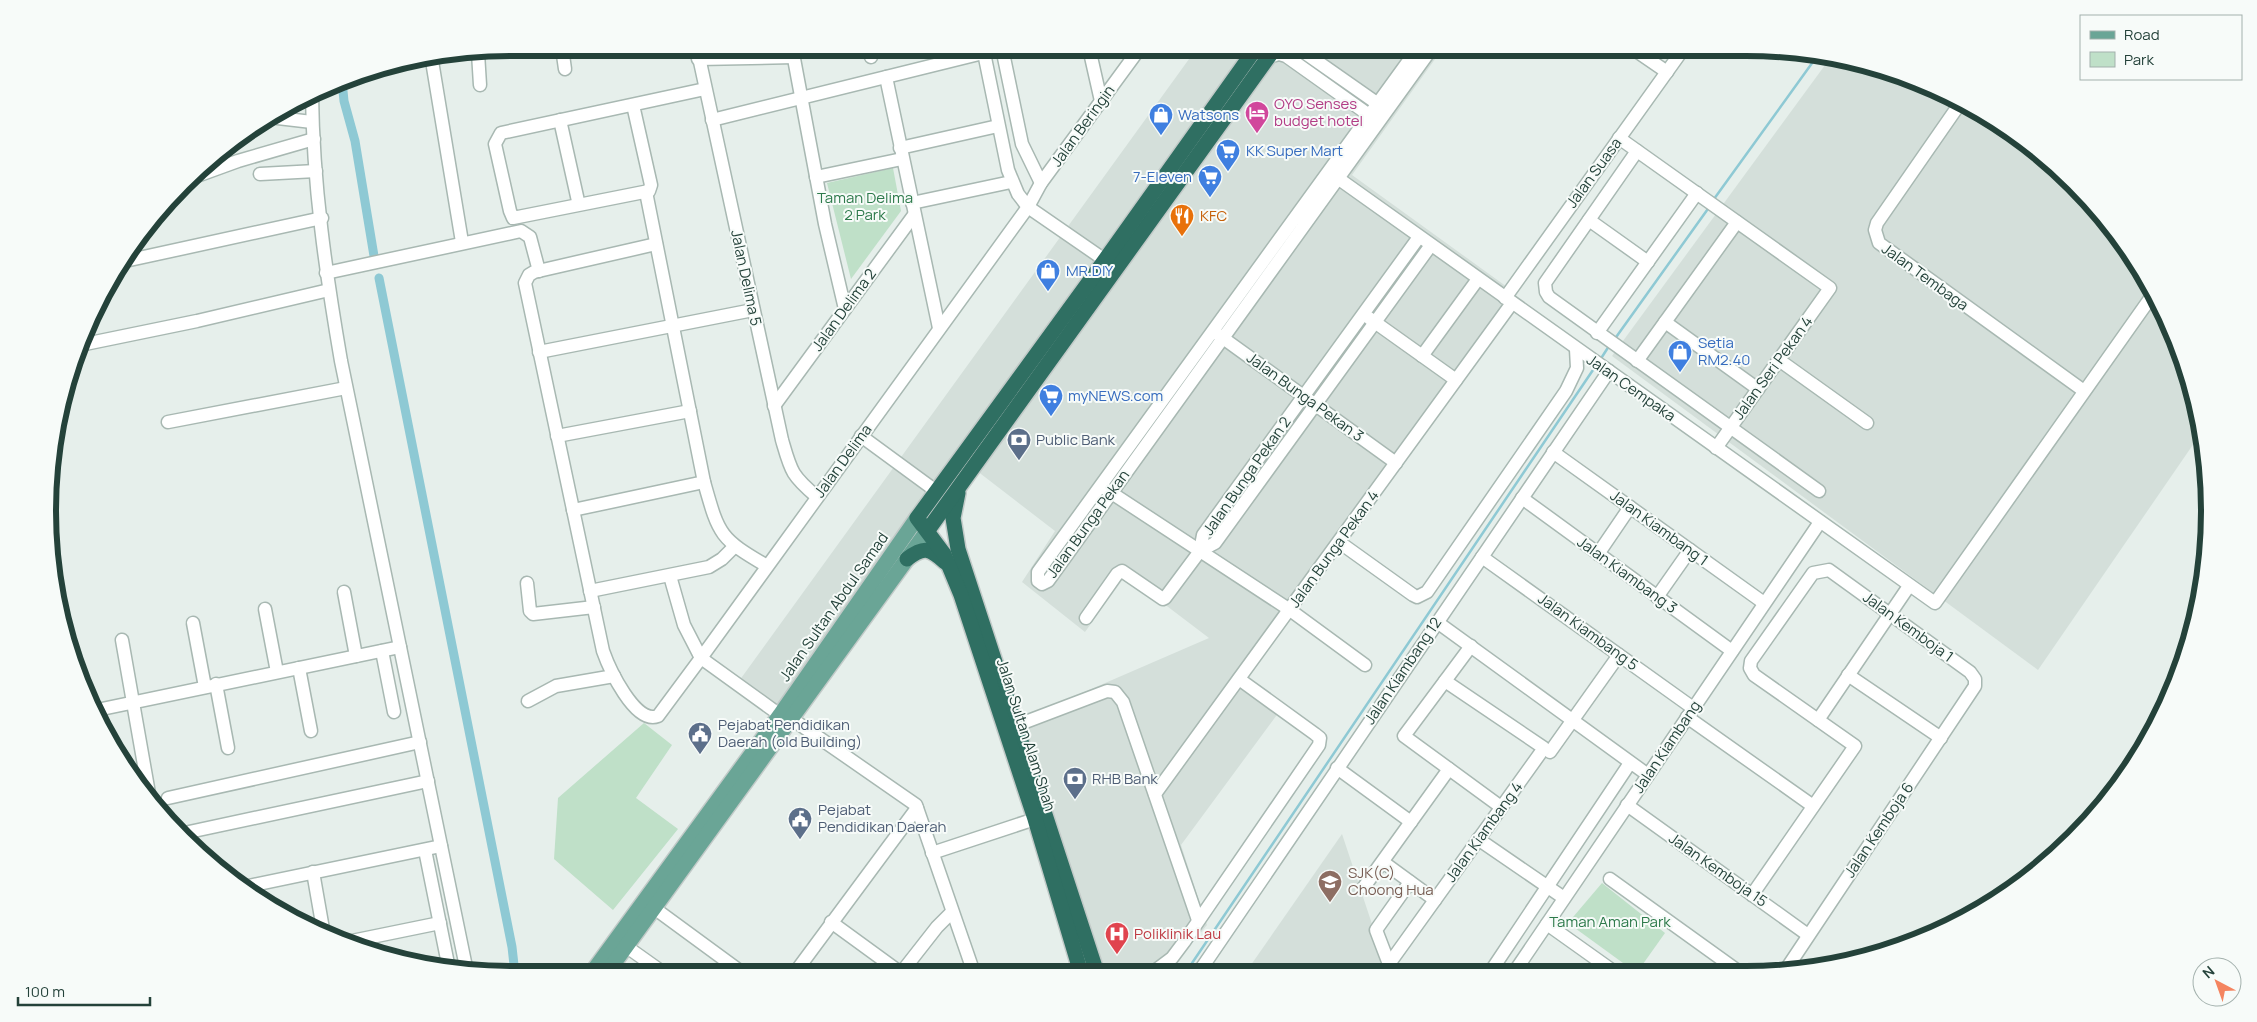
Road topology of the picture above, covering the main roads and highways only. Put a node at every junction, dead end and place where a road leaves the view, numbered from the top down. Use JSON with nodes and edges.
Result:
{"nodes":[{"id":1,"x":1262,"y":56,"type":"edge"},
{"id":2,"x":1111,"y":264,"type":"junction"},
{"id":3,"x":961,"y":484,"type":"junction"},
{"id":4,"x":926,"y":505,"type":"junction"},
{"id":5,"x":917,"y":518,"type":"junction"},
{"id":6,"x":932,"y":524,"type":"junction"},
{"id":7,"x":958,"y":549,"type":"junction"},
{"id":8,"x":907,"y":559,"type":"junction"},
{"id":9,"x":950,"y":566,"type":"junction"},
{"id":10,"x":786,"y":717,"type":"junction"},
{"id":11,"x":1041,"y":817,"type":"junction"},
{"id":12,"x":597,"y":966,"type":"edge"},
{"id":13,"x":612,"y":966,"type":"edge"},
{"id":14,"x":1079,"y":966,"type":"edge"},
{"id":15,"x":1094,"y":966,"type":"edge"}],
"edges":[{"from":1,"to":2,"type":"highway"},
{"from":2,"to":3,"type":"highway","name":"Jalan Sultan Abdul Samad"},
{"from":2,"to":4,"type":"highway","name":"Jalan Sultan Abdul Samad"},
{"from":3,"to":6,"type":"highway","name":"Jalan Sultan Abdul Samad"},
{"from":3,"to":7,"type":"highway"},
{"from":4,"to":5,"type":"highway","name":"Jalan Sultan Abdul Samad"},
{"from":4,"to":6,"type":"highway"},
{"from":5,"to":6,"type":"highway","name":"Jalan Sultan Alam Shah"},
{"from":5,"to":10,"type":"main road","name":"Jalan Sultan Abdul Samad"},
{"from":6,"to":7,"type":"highway"},
{"from":6,"to":8,"type":"main road","name":"Jalan Sultan Abdul Samad"},
{"from":6,"to":9,"type":"highway","name":"Jalan Sultan Alam Shah"},
{"from":7,"to":11,"type":"highway","name":"Jalan Sultan Alam Shah"},
{"from":8,"to":9,"type":"highway"},
{"from":8,"to":10,"type":"main road","name":"Jalan Sultan Abdul Samad"},
{"from":9,"to":11,"type":"highway","name":"Jalan Sultan Alam Shah"},
{"from":10,"to":12,"type":"main road","name":"Jalan Sultan Abdul Samad"},
{"from":10,"to":13,"type":"main road","name":"Jalan Sultan Abdul Samad"},
{"from":11,"to":14,"type":"highway","name":"Jalan Sultan Alam Shah"},
{"from":11,"to":15,"type":"highway","name":"Jalan Sultan Alam Shah"}]}
